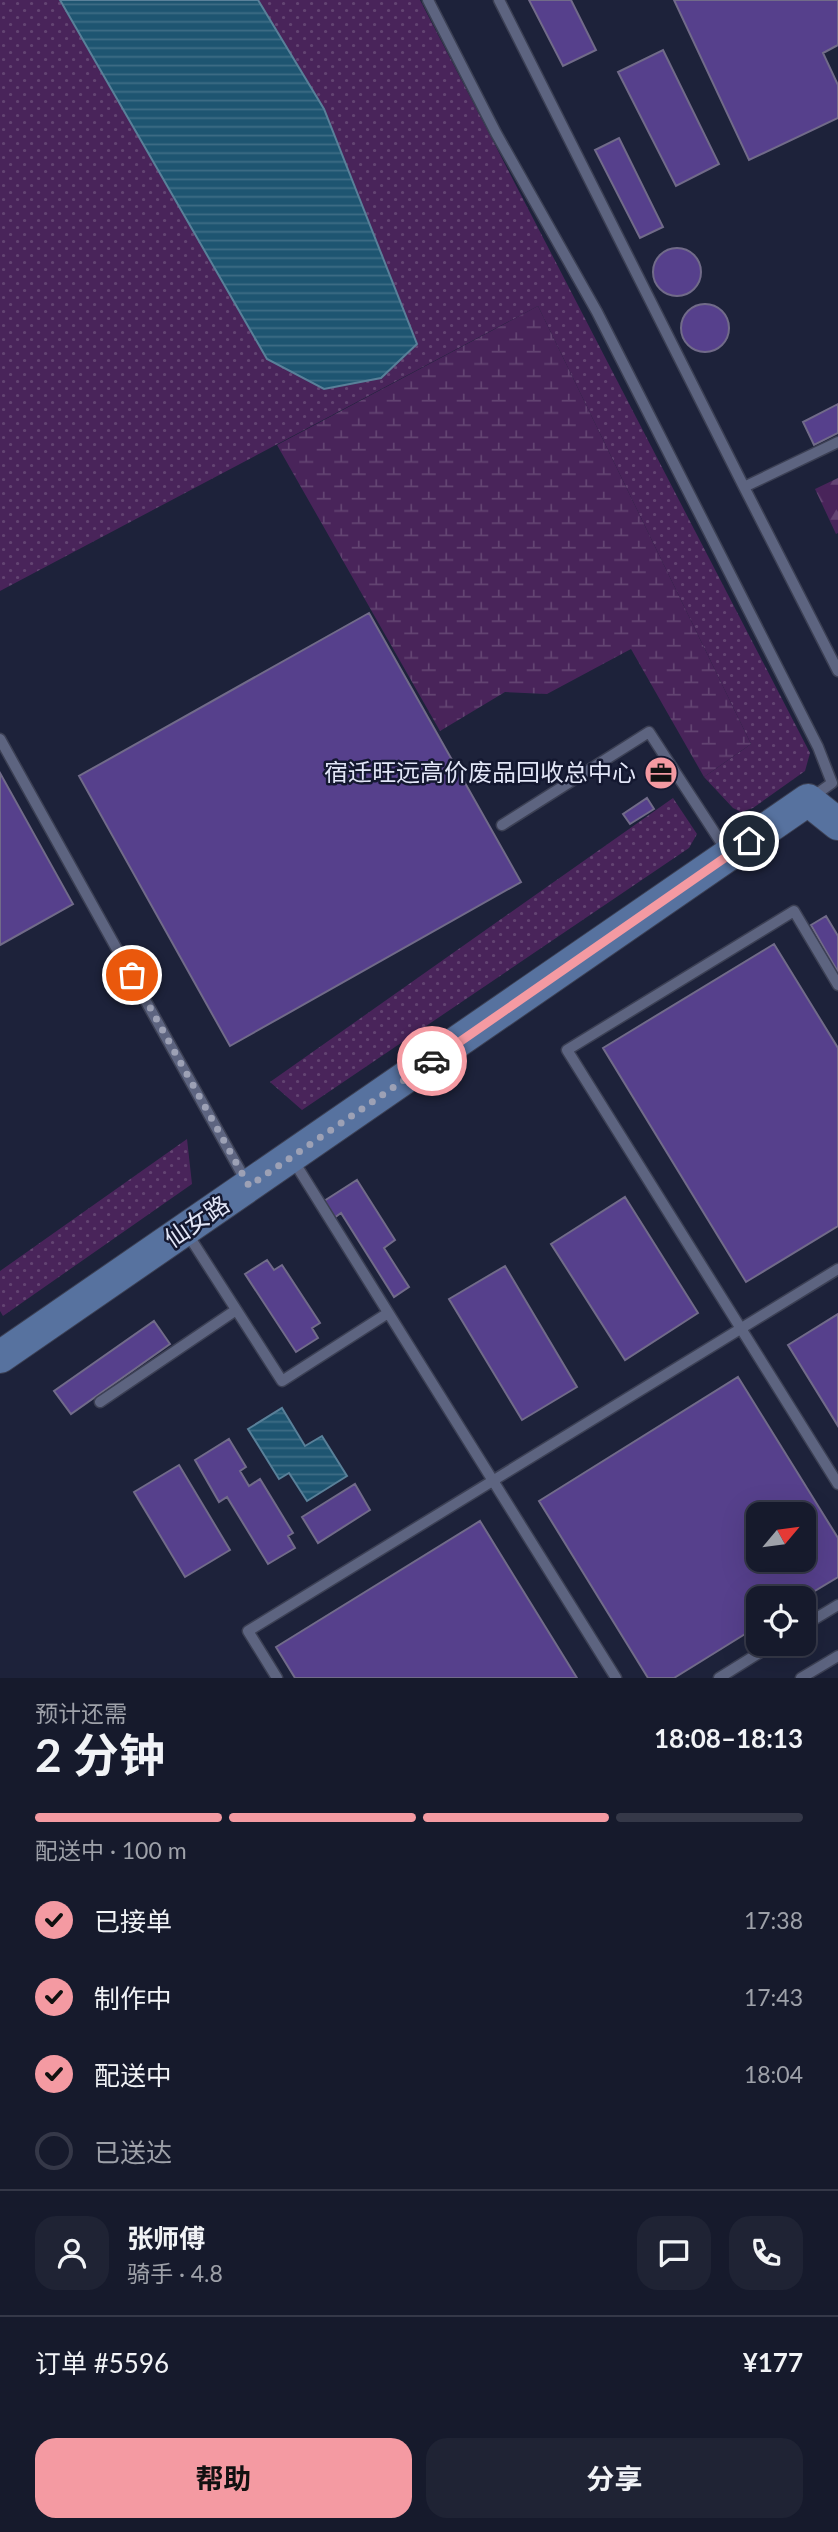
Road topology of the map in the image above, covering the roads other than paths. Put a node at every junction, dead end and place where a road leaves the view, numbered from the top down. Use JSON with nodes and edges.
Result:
{"nodes":[{"id":1,"x":428,"y":0,"type":"edge"},
{"id":2,"x":499,"y":0,"type":"edge"},
{"id":3,"x":838,"y":442,"type":"edge"},
{"id":4,"x":744,"y":487,"type":"junction"},
{"id":5,"x":838,"y":671,"type":"edge"},
{"id":6,"x":0,"y":739,"type":"edge"},
{"id":7,"x":826,"y":786,"type":"edge"},
{"id":8,"x":838,"y":824,"type":"edge"},
{"id":9,"x":502,"y":825,"type":"dead end"},
{"id":10,"x":729,"y":855,"type":"junction"},
{"id":11,"x":838,"y":985,"type":"edge"},
{"id":12,"x":292,"y":1157,"type":"junction"},
{"id":13,"x":249,"y":1186,"type":"junction"},
{"id":14,"x":185,"y":1230,"type":"junction"},
{"id":15,"x":838,"y":1269,"type":"edge"},
{"id":16,"x":236,"y":1310,"type":"junction"},
{"id":17,"x":388,"y":1313,"type":"junction"},
{"id":18,"x":741,"y":1329,"type":"junction"},
{"id":19,"x":3,"y":1349,"type":"edge"},
{"id":20,"x":100,"y":1402,"type":"dead end"},
{"id":21,"x":493,"y":1481,"type":"junction"},
{"id":22,"x":838,"y":1483,"type":"edge"},
{"id":23,"x":838,"y":1605,"type":"edge"},
{"id":24,"x":816,"y":1618,"type":"edge"},
{"id":25,"x":754,"y":1656,"type":"edge"},
{"id":26,"x":838,"y":1656,"type":"edge"},
{"id":27,"x":817,"y":1674,"type":"edge"},
{"id":28,"x":277,"y":1678,"type":"edge"},
{"id":29,"x":616,"y":1678,"type":"edge"},
{"id":30,"x":719,"y":1678,"type":"edge"},
{"id":31,"x":801,"y":1678,"type":"edge"}],
"edges":[{"from":1,"to":7,"type":"lane"},
{"from":2,"to":4,"type":"lane"},
{"from":3,"to":4,"type":"lane"},
{"from":4,"to":5,"type":"lane"},
{"from":6,"to":13,"type":"lane"},
{"from":7,"to":8,"type":"street"},
{"from":7,"to":10,"type":"street","name":"仙女路"},
{"from":9,"to":10,"type":"lane"},
{"from":10,"to":12,"type":"street","name":"仙女路"},
{"from":11,"to":18,"type":"lane"},
{"from":12,"to":13,"type":"street","name":"仙女路"},
{"from":12,"to":17,"type":"lane"},
{"from":13,"to":14,"type":"street","name":"仙女路"},
{"from":14,"to":16,"type":"lane"},
{"from":14,"to":19,"type":"street","name":"仙女路"},
{"from":15,"to":18,"type":"lane"},
{"from":16,"to":17,"type":"lane"},
{"from":16,"to":20,"type":"lane"},
{"from":17,"to":21,"type":"lane"},
{"from":18,"to":21,"type":"lane"},
{"from":18,"to":22,"type":"lane"},
{"from":21,"to":28,"type":"lane"},
{"from":21,"to":29,"type":"lane"},
{"from":23,"to":24,"type":"lane"},
{"from":25,"to":30,"type":"lane"},
{"from":26,"to":27,"type":"lane"},
{"from":27,"to":31,"type":"lane"}]}
